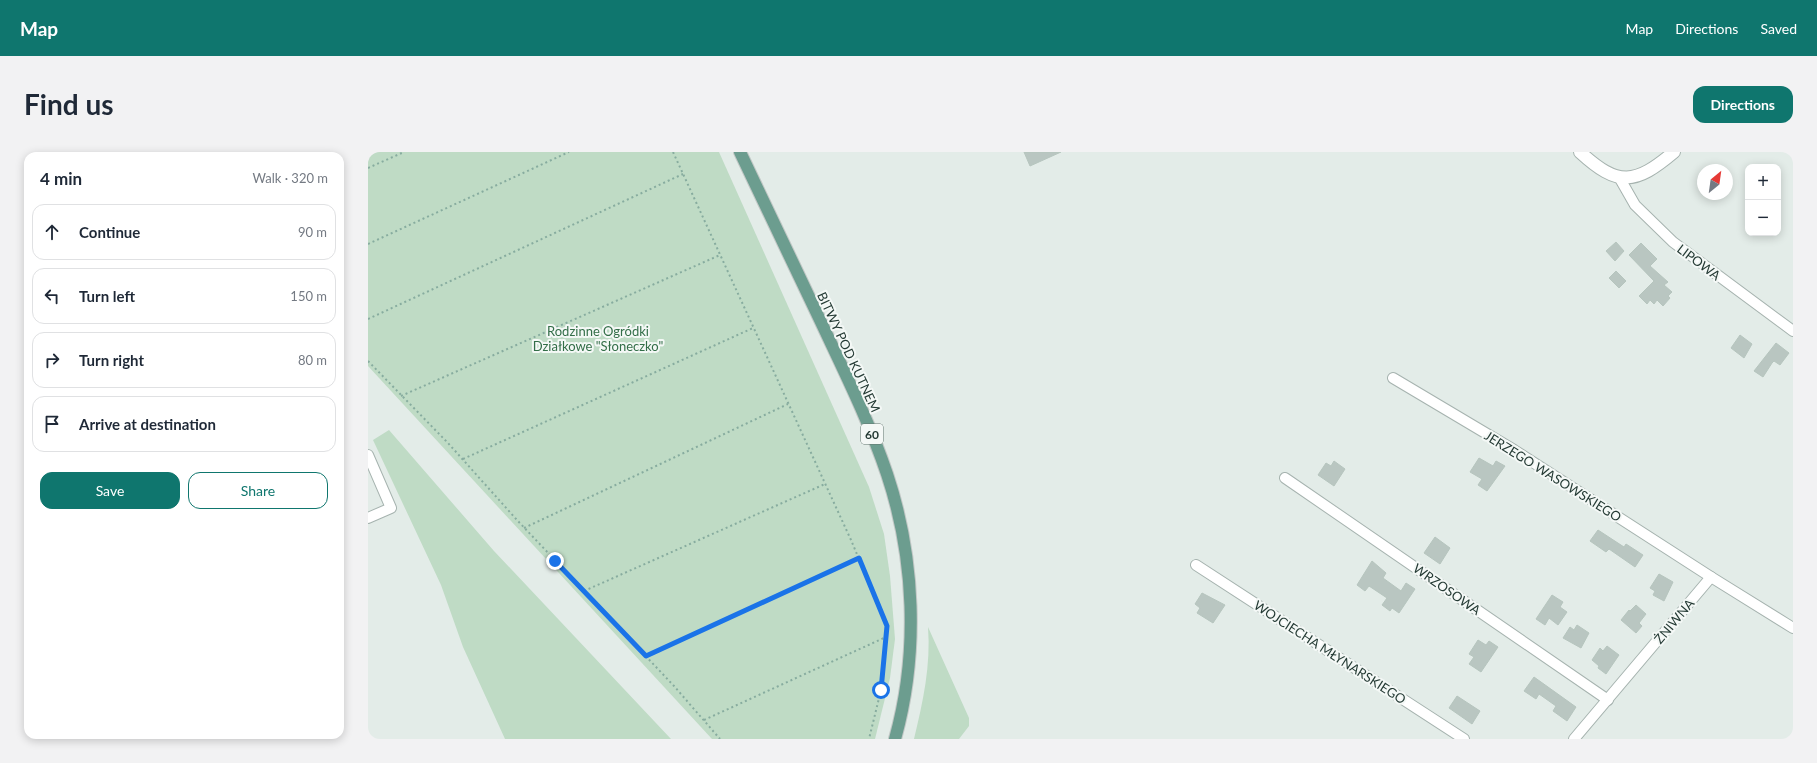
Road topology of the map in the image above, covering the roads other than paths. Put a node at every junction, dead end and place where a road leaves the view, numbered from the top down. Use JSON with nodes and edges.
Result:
{"nodes":[{"id":1,"x":740,"y":152,"type":"edge"},
{"id":2,"x":1580,"y":152,"type":"edge"},
{"id":3,"x":1674,"y":152,"type":"edge"},
{"id":4,"x":1619,"y":177,"type":"junction"},
{"id":5,"x":1793,"y":331,"type":"edge"},
{"id":6,"x":1393,"y":378,"type":"dead end"},
{"id":7,"x":368,"y":455,"type":"edge"},
{"id":8,"x":1285,"y":478,"type":"dead end"},
{"id":9,"x":368,"y":518,"type":"edge"},
{"id":10,"x":1196,"y":565,"type":"dead end"},
{"id":11,"x":1711,"y":577,"type":"junction"},
{"id":12,"x":1793,"y":628,"type":"edge"},
{"id":13,"x":1608,"y":700,"type":"junction"},
{"id":14,"x":895,"y":739,"type":"edge"},
{"id":15,"x":1464,"y":739,"type":"edge"},
{"id":16,"x":1574,"y":739,"type":"edge"}],
"edges":[{"from":1,"to":14,"type":"main road","name":"BITWY POD KUTNEM","number":"60"},
{"from":2,"to":4,"type":"street"},
{"from":3,"to":4,"type":"street"},
{"from":4,"to":5,"type":"street","name":"LIPOWA"},
{"from":6,"to":11,"type":"street","name":"JERZEGO WASOWSKIEGO"},
{"from":7,"to":9,"type":"street"},
{"from":8,"to":13,"type":"street","name":"WRZOSOWA"},
{"from":10,"to":15,"type":"street","name":"WOJCIECHA MŁYNARSKIEGO"},
{"from":11,"to":12,"type":"street"},
{"from":11,"to":13,"type":"street","name":"ŻNIWNA"},
{"from":13,"to":16,"type":"street","name":"ŻNIWNA"}]}
